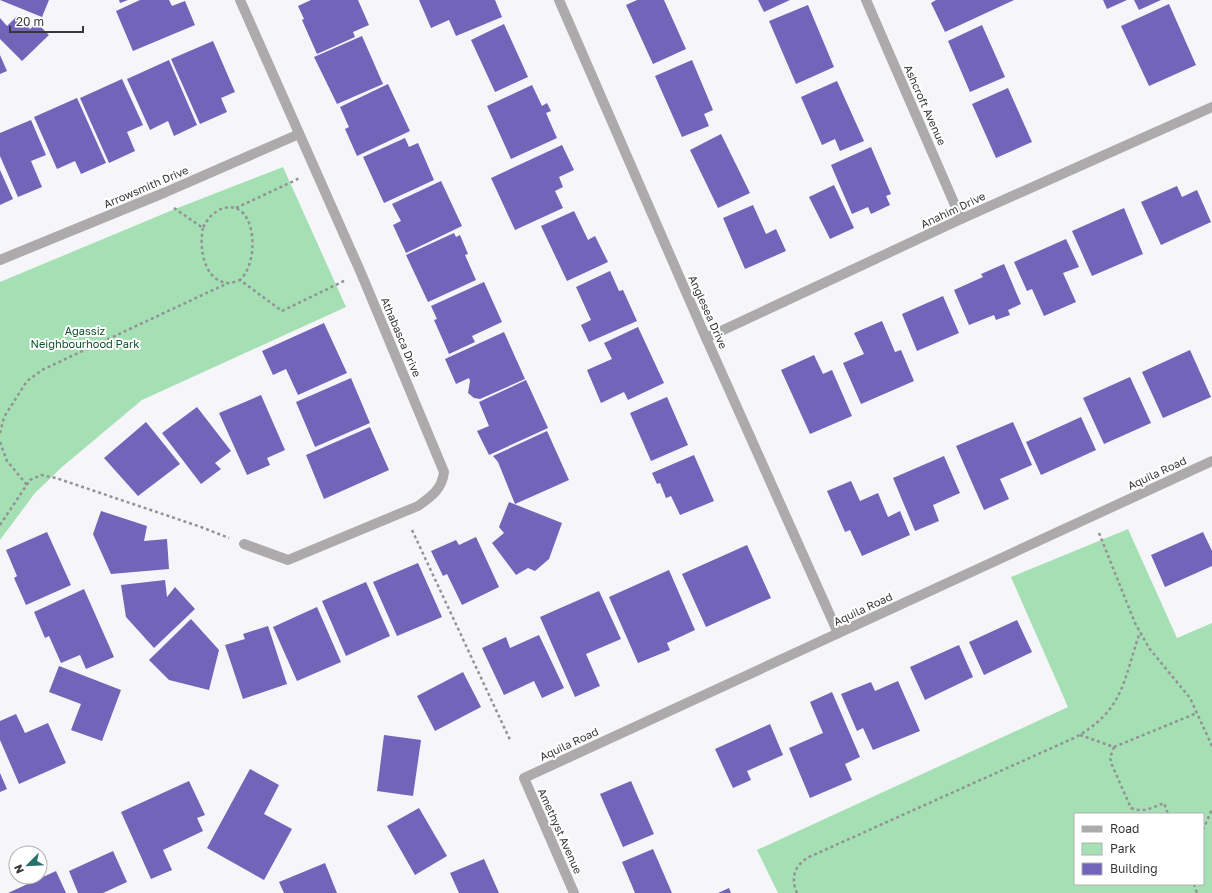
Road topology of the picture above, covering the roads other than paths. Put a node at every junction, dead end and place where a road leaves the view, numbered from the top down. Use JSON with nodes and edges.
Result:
{"nodes":[{"id":1,"x":240,"y":0,"type":"edge"},
{"id":2,"x":558,"y":0,"type":"edge"},
{"id":3,"x":866,"y":0,"type":"edge"},
{"id":4,"x":1212,"y":107,"type":"edge"},
{"id":5,"x":299,"y":134,"type":"junction"},
{"id":6,"x":961,"y":219,"type":"junction"},
{"id":7,"x":0,"y":260,"type":"edge"},
{"id":8,"x":706,"y":338,"type":"junction"},
{"id":9,"x":1212,"y":461,"type":"edge"},
{"id":10,"x":244,"y":544,"type":"road end"},
{"id":11,"x":838,"y":633,"type":"junction"},
{"id":12,"x":524,"y":778,"type":"joint"},
{"id":13,"x":574,"y":893,"type":"edge"}],
"edges":[{"from":1,"to":5,"type":"street","name":"Athabasca Drive"},
{"from":2,"to":8,"type":"street","name":"Anglesea Drive"},
{"from":3,"to":6,"type":"street","name":"Ashcroft Avenue"},
{"from":4,"to":6,"type":"street","name":"Anahim Drive"},
{"from":5,"to":7,"type":"street","name":"Arrowsmith Drive"},
{"from":5,"to":10,"type":"street","name":"Athabasca Drive"},
{"from":6,"to":8,"type":"street","name":"Anahim Drive"},
{"from":8,"to":11,"type":"street","name":"Anglesea Drive"},
{"from":9,"to":11,"type":"street","name":"Aquila Road"},
{"from":11,"to":12,"type":"street","name":"Aquila Road"},
{"from":12,"to":13,"type":"street","name":"Amethyst Avenue"}]}
